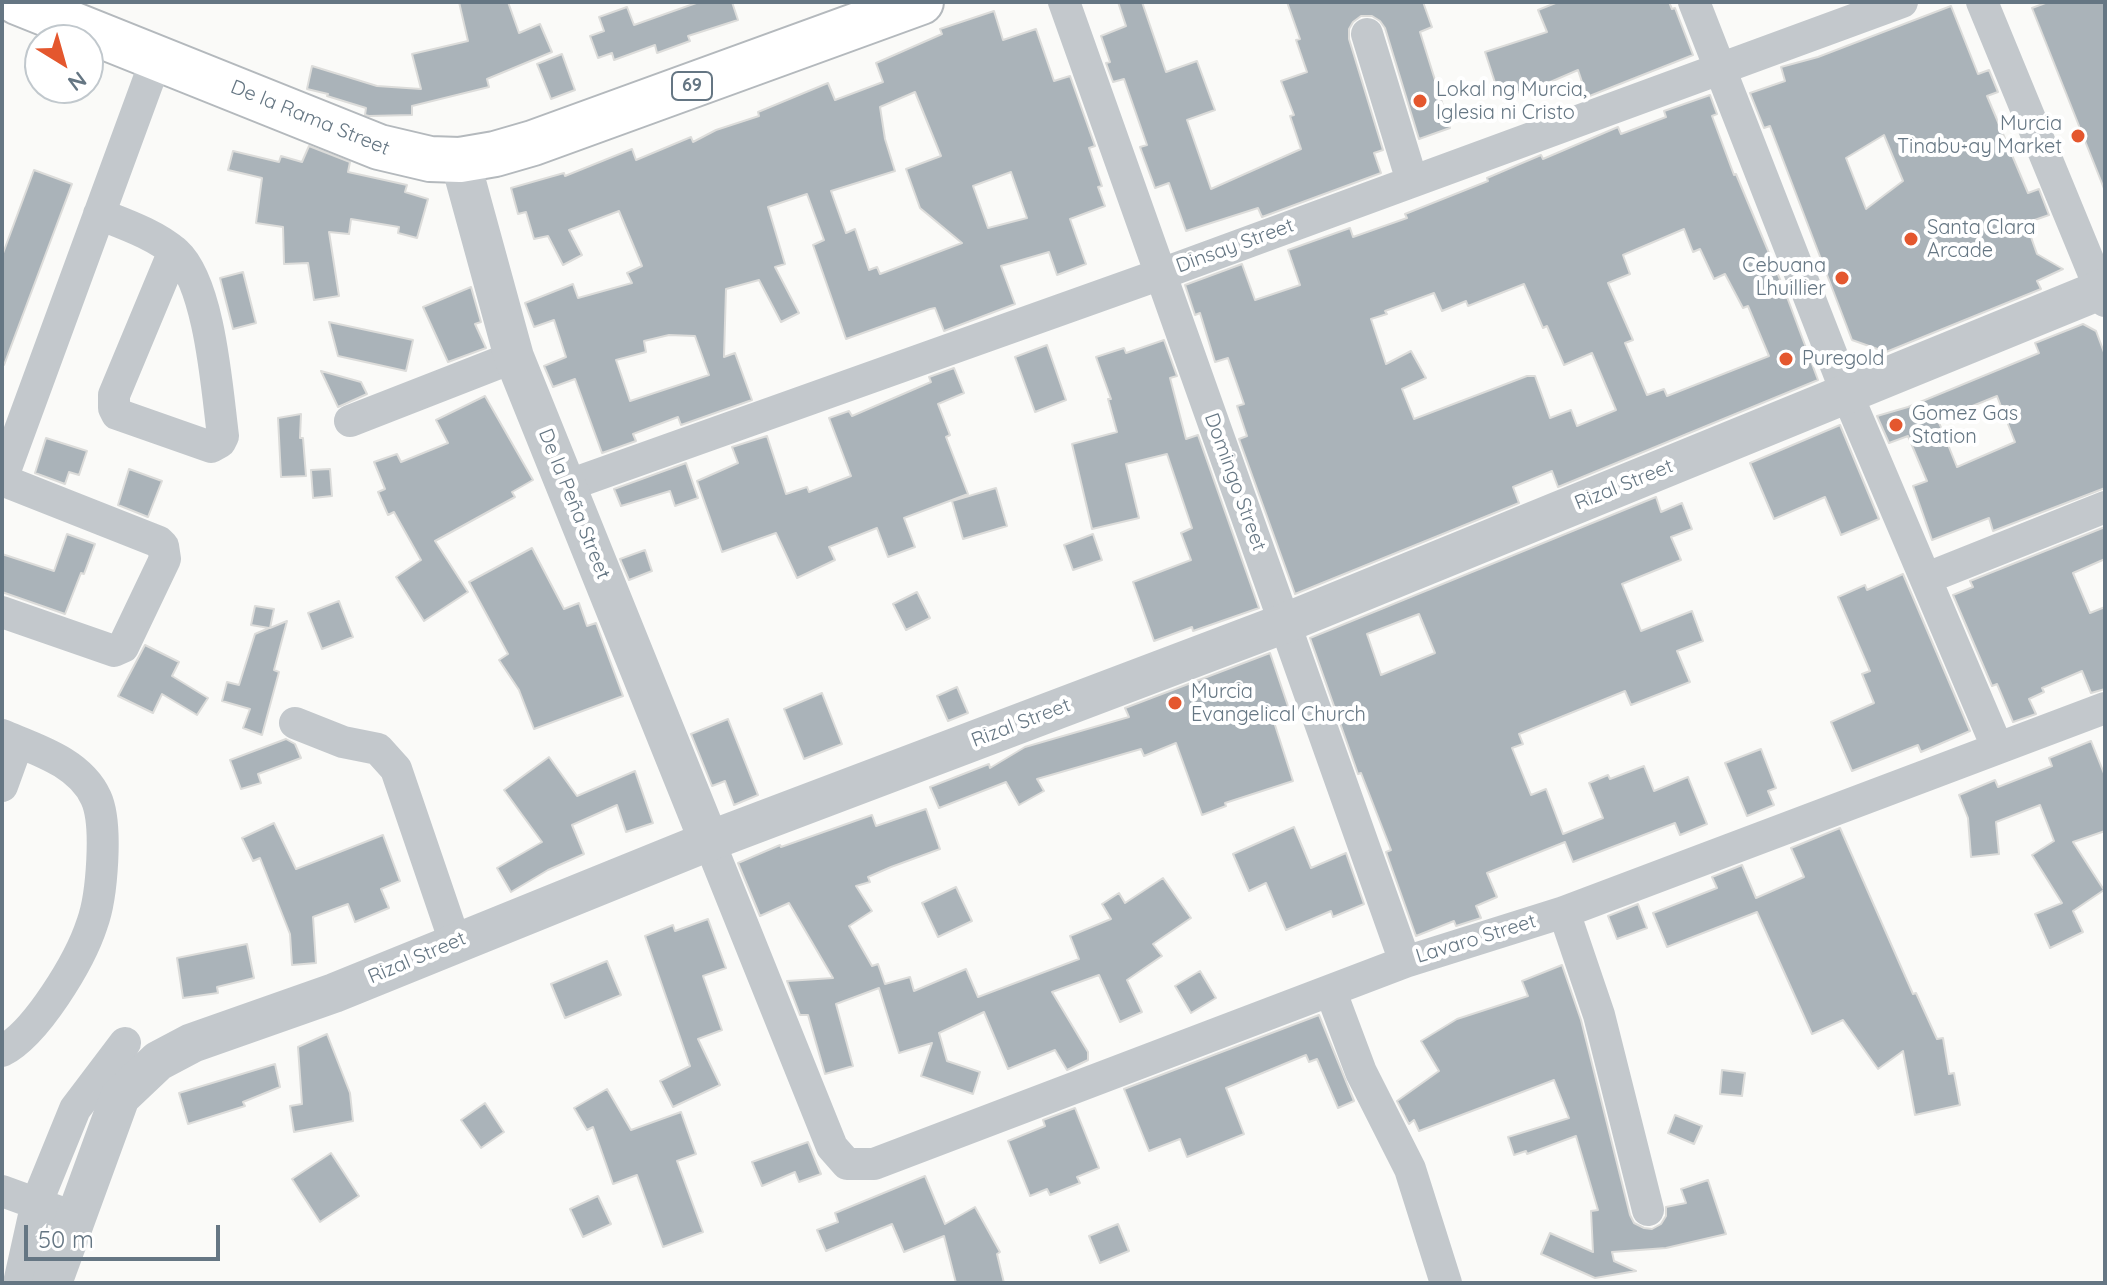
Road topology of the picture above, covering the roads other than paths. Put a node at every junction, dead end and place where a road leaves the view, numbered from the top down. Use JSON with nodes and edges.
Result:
{"nodes":[{"id":1,"x":17,"y":2,"type":"edge"},
{"id":2,"x":921,"y":2,"type":"edge"},
{"id":3,"x":1064,"y":2,"type":"edge"},
{"id":4,"x":1694,"y":2,"type":"edge"},
{"id":5,"x":1902,"y":2,"type":"edge"},
{"id":6,"x":1982,"y":2,"type":"edge"},
{"id":7,"x":1367,"y":34,"type":"dead end"},
{"id":8,"x":157,"y":57,"type":"junction"},
{"id":9,"x":1719,"y":67,"type":"junction"},
{"id":10,"x":460,"y":160,"type":"junction"},
{"id":11,"x":1412,"y":181,"type":"junction"},
{"id":12,"x":99,"y":214,"type":"junction"},
{"id":13,"x":174,"y":251,"type":"junction"},
{"id":14,"x":1161,"y":274,"type":"junction"},
{"id":15,"x":2104,"y":293,"type":"edge"},
{"id":16,"x":514,"y":357,"type":"junction"},
{"id":17,"x":1847,"y":394,"type":"junction"},
{"id":18,"x":350,"y":421,"type":"dead end"},
{"id":19,"x":2,"y":479,"type":"edge"},
{"id":20,"x":566,"y":486,"type":"junction"},
{"id":21,"x":2105,"y":507,"type":"edge"},
{"id":22,"x":1927,"y":578,"type":"junction"},
{"id":23,"x":2,"y":612,"type":"edge"},
{"id":24,"x":1285,"y":623,"type":"junction"},
{"id":25,"x":2105,"y":708,"type":"edge"},
{"id":26,"x":295,"y":723,"type":"dead end"},
{"id":27,"x":10,"y":739,"type":"edge"},
{"id":28,"x":1997,"y":747,"type":"junction"},
{"id":29,"x":2,"y":786,"type":"edge"},
{"id":30,"x":709,"y":841,"type":"junction"},
{"id":31,"x":1564,"y":912,"type":"junction"},
{"id":32,"x":455,"y":942,"type":"junction"},
{"id":33,"x":1405,"y":962,"type":"junction"},
{"id":34,"x":1331,"y":992,"type":"junction"},
{"id":35,"x":125,"y":1043,"type":"dead end"},
{"id":36,"x":2,"y":1051,"type":"edge"},
{"id":37,"x":2,"y":1191,"type":"edge"},
{"id":38,"x":37,"y":1202,"type":"junction"},
{"id":39,"x":1648,"y":1210,"type":"dead end"},
{"id":40,"x":75,"y":1218,"type":"junction"},
{"id":41,"x":42,"y":1280,"type":"edge"},
{"id":42,"x":1446,"y":1283,"type":"edge"}],
"edges":[{"from":1,"to":8,"type":"highway","number":"69"},
{"from":2,"to":10,"type":"highway","name":"De la Rama Street","number":"69"},
{"from":3,"to":14,"type":"street","name":"Domingo Street"},
{"from":4,"to":9,"type":"street"},
{"from":5,"to":9,"type":"street","name":"Dinsay Street"},
{"from":6,"to":15,"type":"street"},
{"from":7,"to":11,"type":"street"},
{"from":8,"to":10,"type":"highway","name":"De la Rama Street","number":"69"},
{"from":8,"to":12,"type":"street"},
{"from":9,"to":11,"type":"street","name":"Dinsay Street"},
{"from":9,"to":17,"type":"street"},
{"from":10,"to":16,"type":"street","name":"De la Peña Street"},
{"from":11,"to":14,"type":"street","name":"Dinsay Street"},
{"from":12,"to":13,"type":"street"},
{"from":12,"to":19,"type":"street"},
{"from":13,"to":13,"type":"street"},
{"from":14,"to":20,"type":"street","name":"Dinsay Street"},
{"from":14,"to":24,"type":"street","name":"Domingo Street"},
{"from":15,"to":17,"type":"street","name":"Rizal Street"},
{"from":16,"to":18,"type":"street"},
{"from":16,"to":20,"type":"street","name":"De la Peña Street"},
{"from":17,"to":22,"type":"street"},
{"from":17,"to":24,"type":"street","name":"Rizal Street"},
{"from":19,"to":23,"type":"street"},
{"from":20,"to":30,"type":"street","name":"De la Peña Street"},
{"from":21,"to":22,"type":"street"},
{"from":22,"to":28,"type":"street"},
{"from":24,"to":30,"type":"street","name":"Rizal Street"},
{"from":24,"to":33,"type":"street","name":"Domingo Street"},
{"from":25,"to":28,"type":"street","name":"Lavaro Street"},
{"from":26,"to":32,"type":"street"},
{"from":27,"to":29,"type":"street"},
{"from":27,"to":36,"type":"street"},
{"from":28,"to":31,"type":"street","name":"Lavaro Street"},
{"from":30,"to":32,"type":"street","name":"Rizal Street"},
{"from":30,"to":34,"type":"street","name":"Lavaro Street"},
{"from":31,"to":33,"type":"street","name":"Lavaro Street"},
{"from":31,"to":39,"type":"street"},
{"from":32,"to":40,"type":"street","name":"Rizal Street"},
{"from":33,"to":34,"type":"street","name":"Lavaro Street"},
{"from":34,"to":42,"type":"street"},
{"from":35,"to":38,"type":"street"},
{"from":37,"to":38,"type":"street"},
{"from":38,"to":40,"type":"street"},
{"from":38,"to":41,"type":"street"},
{"from":40,"to":41,"type":"street","name":"Rizal Street"}]}
